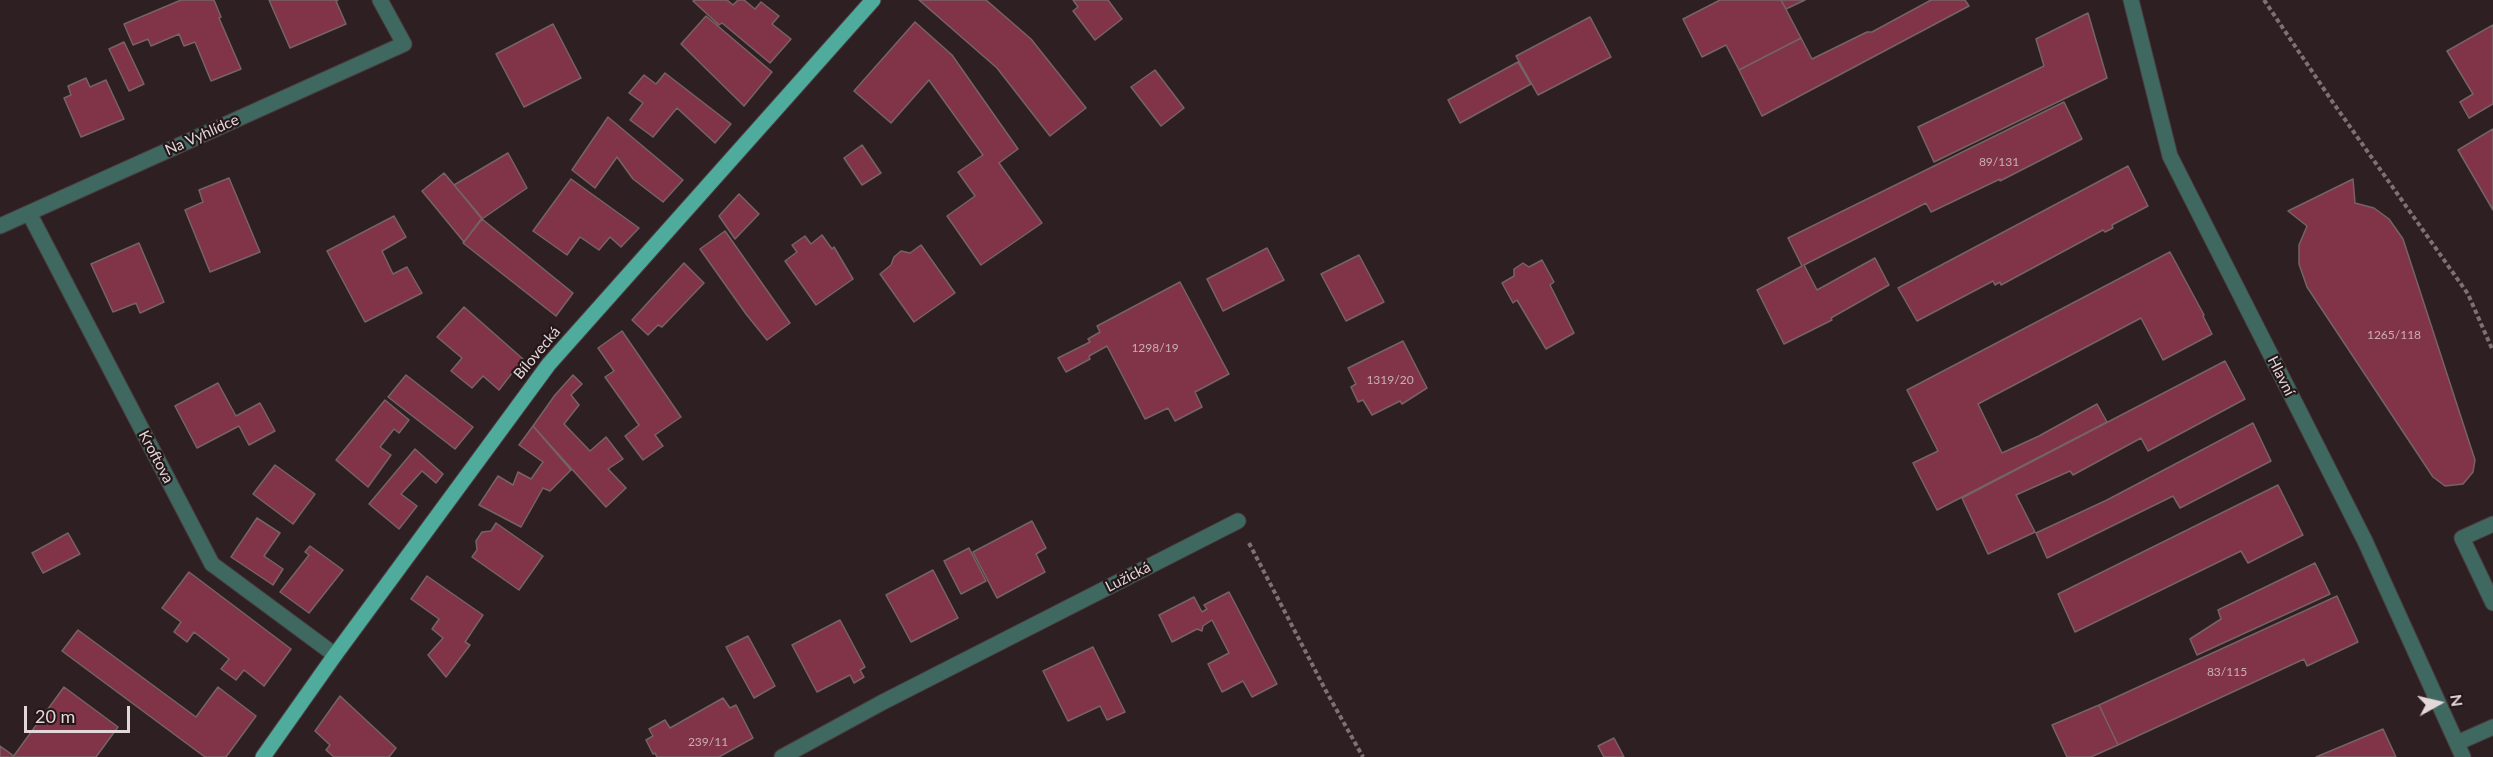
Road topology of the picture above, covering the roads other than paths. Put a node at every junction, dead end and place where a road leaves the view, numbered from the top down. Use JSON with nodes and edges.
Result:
{"nodes":[{"id":1,"x":380,"y":0,"type":"edge"},
{"id":2,"x":873,"y":0,"type":"edge"},
{"id":3,"x":2131,"y":0,"type":"edge"},
{"id":4,"x":29,"y":213,"type":"junction"},
{"id":5,"x":0,"y":226,"type":"edge"},
{"id":6,"x":1238,"y":521,"type":"road end"},
{"id":7,"x":2493,"y":524,"type":"edge"},
{"id":8,"x":2493,"y":603,"type":"edge"},
{"id":9,"x":335,"y":655,"type":"junction"},
{"id":10,"x":2493,"y":727,"type":"edge"},
{"id":11,"x":2460,"y":750,"type":"edge"},
{"id":12,"x":263,"y":757,"type":"edge"},
{"id":13,"x":782,"y":757,"type":"edge"}],
"edges":[{"from":1,"to":4,"type":"street","name":"Na Vyhlídce"},
{"from":2,"to":9,"type":"main road","name":"Bílovecká"},
{"from":3,"to":11,"type":"street","name":"Hlavní"},
{"from":4,"to":5,"type":"street","name":"Na Vyhlídce"},
{"from":4,"to":9,"type":"street","name":"Kroftova"},
{"from":6,"to":13,"type":"street","name":"Lužická"},
{"from":7,"to":8,"type":"street"},
{"from":9,"to":12,"type":"main road","name":"Bílovecká"},
{"from":10,"to":11,"type":"street","name":"Hlavní"}]}
